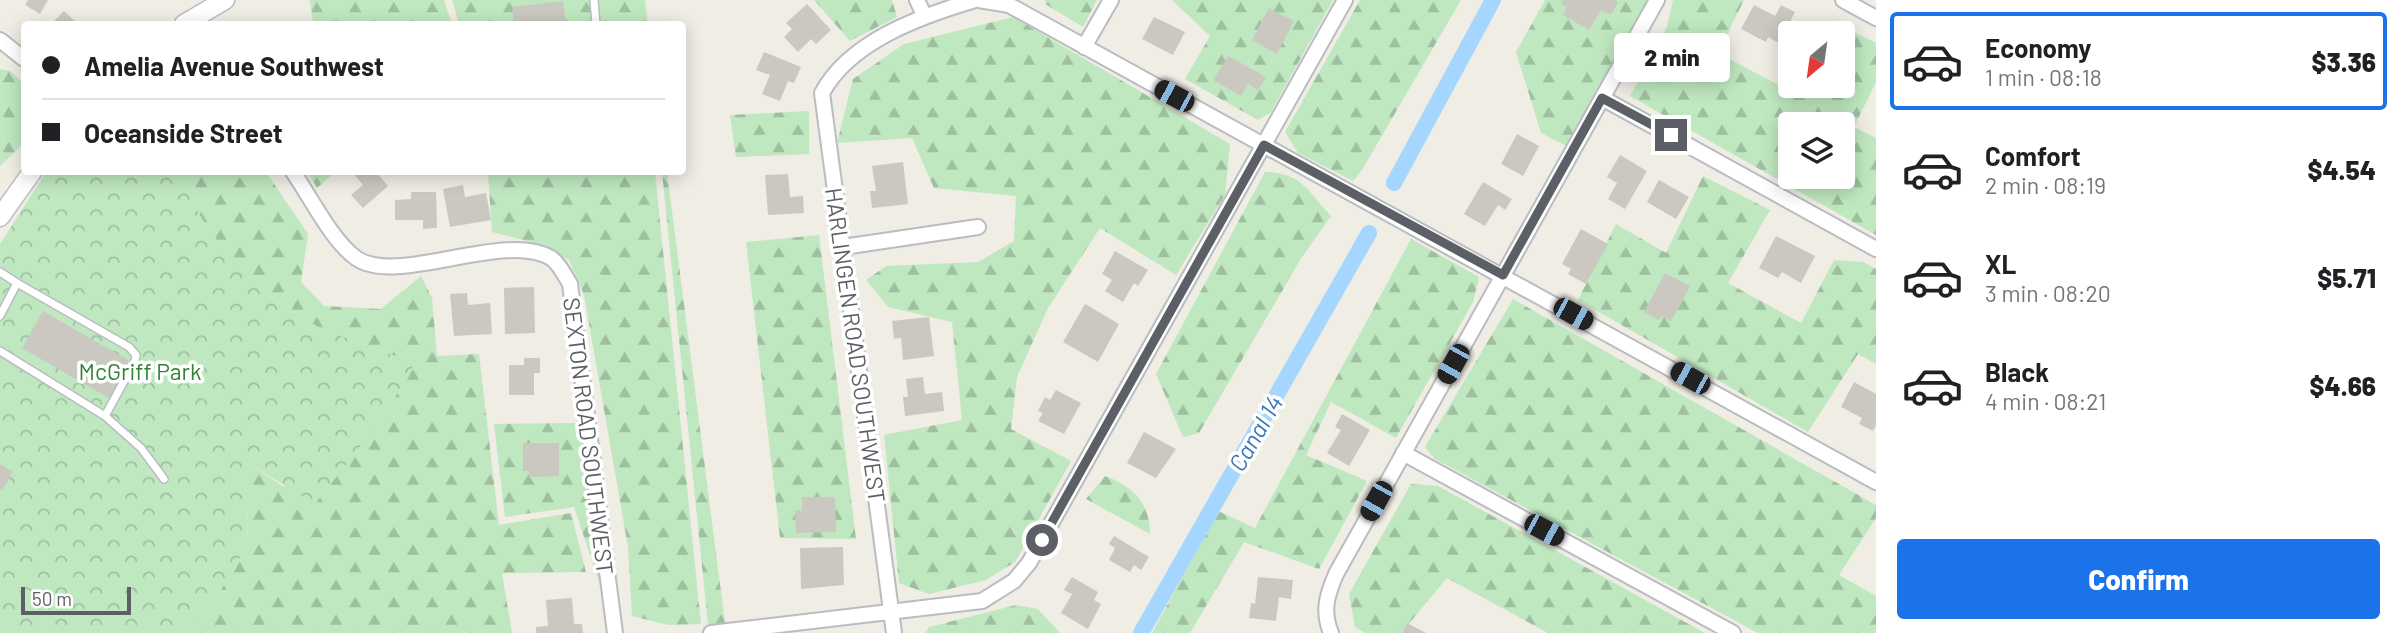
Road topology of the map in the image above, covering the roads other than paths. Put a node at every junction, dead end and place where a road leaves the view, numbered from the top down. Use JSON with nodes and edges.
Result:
{"nodes":[{"id":1,"x":225,"y":0,"type":"edge"},
{"id":2,"x":594,"y":0,"type":"edge"},
{"id":3,"x":917,"y":0,"type":"edge"},
{"id":4,"x":977,"y":0,"type":"edge"},
{"id":5,"x":1111,"y":0,"type":"edge"},
{"id":6,"x":1345,"y":0,"type":"edge"},
{"id":7,"x":1657,"y":0,"type":"edge"},
{"id":8,"x":1843,"y":0,"type":"edge"},
{"id":9,"x":924,"y":15,"type":"junction"},
{"id":10,"x":1876,"y":18,"type":"edge"},
{"id":11,"x":192,"y":21,"type":"edge"},
{"id":12,"x":596,"y":21,"type":"edge"},
{"id":13,"x":0,"y":40,"type":"edge"},
{"id":14,"x":1084,"y":47,"type":"junction"},
{"id":15,"x":21,"y":57,"type":"edge"},
{"id":16,"x":1602,"y":98,"type":"junction"},
{"id":17,"x":1264,"y":145,"type":"junction"},
{"id":18,"x":30,"y":175,"type":"edge"},
{"id":19,"x":295,"y":175,"type":"edge"},
{"id":20,"x":0,"y":217,"type":"edge"},
{"id":21,"x":978,"y":227,"type":"dead end"},
{"id":22,"x":843,"y":247,"type":"junction"},
{"id":23,"x":1876,"y":249,"type":"edge"},
{"id":24,"x":0,"y":272,"type":"edge"},
{"id":25,"x":1503,"y":275,"type":"junction"},
{"id":26,"x":17,"y":283,"type":"junction"},
{"id":27,"x":0,"y":316,"type":"edge"},
{"id":28,"x":0,"y":351,"type":"edge"},
{"id":29,"x":105,"y":416,"type":"junction"},
{"id":30,"x":1403,"y":453,"type":"junction"},
{"id":31,"x":164,"y":478,"type":"dead end"},
{"id":32,"x":1876,"y":482,"type":"edge"},
{"id":33,"x":891,"y":610,"type":"junction"},
{"id":34,"x":615,"y":633,"type":"edge"},
{"id":35,"x":711,"y":633,"type":"edge"},
{"id":36,"x":894,"y":633,"type":"edge"},
{"id":37,"x":1331,"y":633,"type":"edge"},
{"id":38,"x":1732,"y":633,"type":"edge"}],
"edges":[{"from":1,"to":11,"type":"street"},
{"from":2,"to":12,"type":"lane"},
{"from":3,"to":9,"type":"street"},
{"from":4,"to":9,"type":"street"},
{"from":4,"to":14,"type":"street"},
{"from":5,"to":14,"type":"street"},
{"from":6,"to":17,"type":"street"},
{"from":7,"to":16,"type":"street"},
{"from":8,"to":10,"type":"street"},
{"from":9,"to":22,"type":"street","name":"HARLINGEN ROAD SOUTHWEST"},
{"from":13,"to":15,"type":"street"},
{"from":14,"to":17,"type":"street"},
{"from":16,"to":23,"type":"street"},
{"from":16,"to":25,"type":"street"},
{"from":17,"to":25,"type":"street"},
{"from":17,"to":33,"type":"street"},
{"from":18,"to":20,"type":"street"},
{"from":19,"to":34,"type":"street","name":"SEXTON ROAD SOUTHWEST"},
{"from":21,"to":22,"type":"street"},
{"from":22,"to":33,"type":"street","name":"HARLINGEN ROAD SOUTHWEST"},
{"from":24,"to":26,"type":"lane"},
{"from":25,"to":30,"type":"street"},
{"from":25,"to":32,"type":"street"},
{"from":26,"to":27,"type":"lane"},
{"from":26,"to":29,"type":"lane"},
{"from":28,"to":29,"type":"lane"},
{"from":29,"to":31,"type":"lane"},
{"from":30,"to":37,"type":"street"},
{"from":30,"to":38,"type":"street"},
{"from":33,"to":35,"type":"street"},
{"from":33,"to":36,"type":"street","name":"HARLINGEN ROAD SOUTHWEST"}]}
